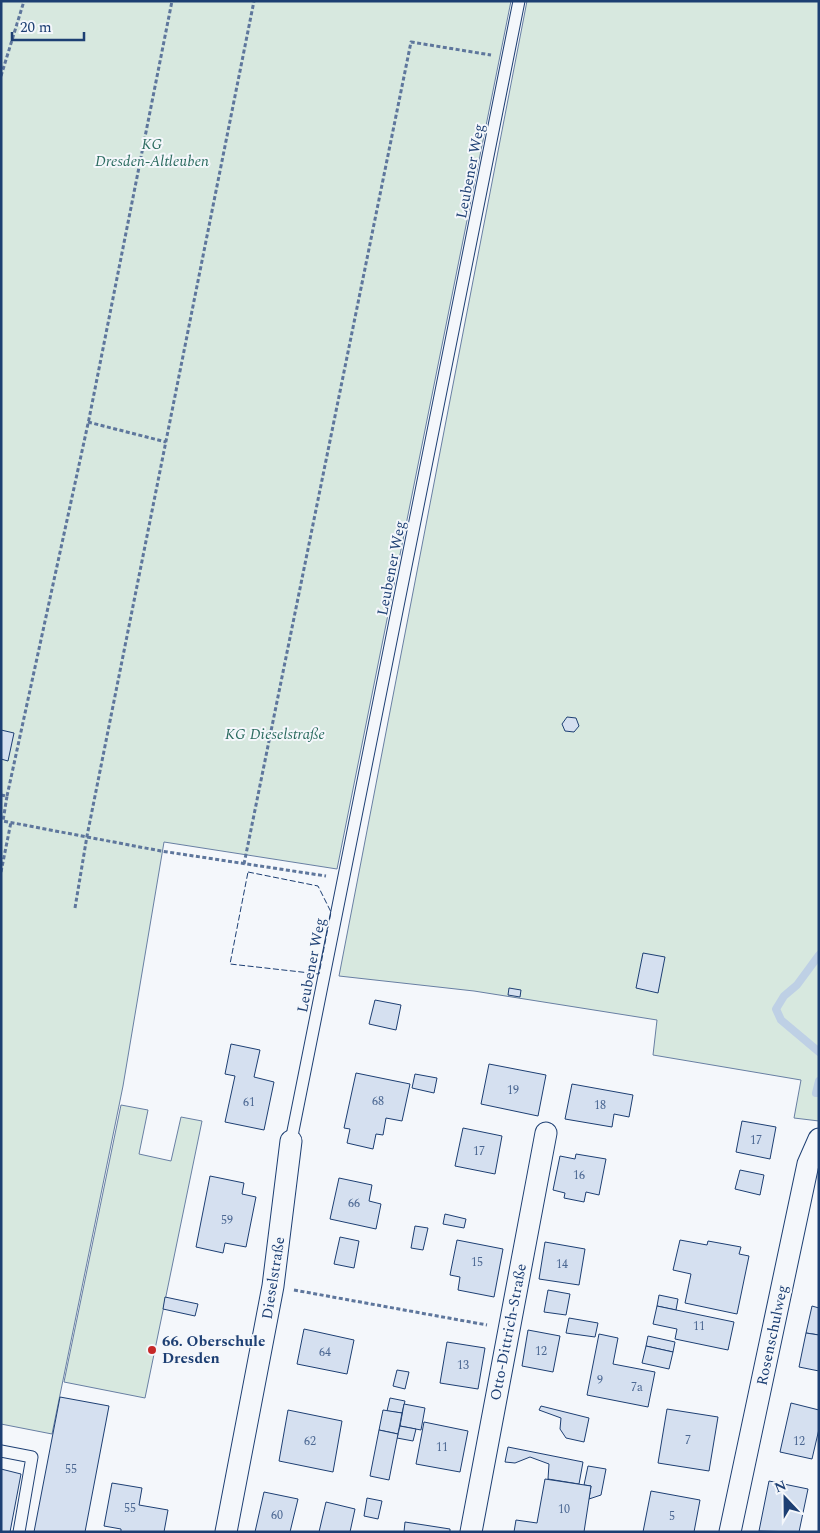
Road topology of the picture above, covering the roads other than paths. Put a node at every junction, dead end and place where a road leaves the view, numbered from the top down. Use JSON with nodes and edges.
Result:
{"nodes":[{"id":1,"x":519,"y":1,"type":"edge"},
{"id":2,"x":546,"y":1133,"type":"dead end"},
{"id":3,"x":819,"y":1139,"type":"edge"},
{"id":4,"x":291,"y":1141,"type":"joint"},
{"id":5,"x":1,"y":1451,"type":"edge"},
{"id":6,"x":19,"y":1532,"type":"edge"},
{"id":7,"x":226,"y":1532,"type":"edge"},
{"id":8,"x":471,"y":1532,"type":"edge"},
{"id":9,"x":730,"y":1532,"type":"edge"}],
"edges":[{"from":1,"to":4,"type":"lane","name":"Leubener Weg"},
{"from":2,"to":8,"type":"street","name":"Otto-Dittrich-Straße"},
{"from":3,"to":9,"type":"street","name":"Rosenschulweg"},
{"from":4,"to":7,"type":"street","name":"Dieselstraße"},
{"from":5,"to":6,"type":"lane"}]}
